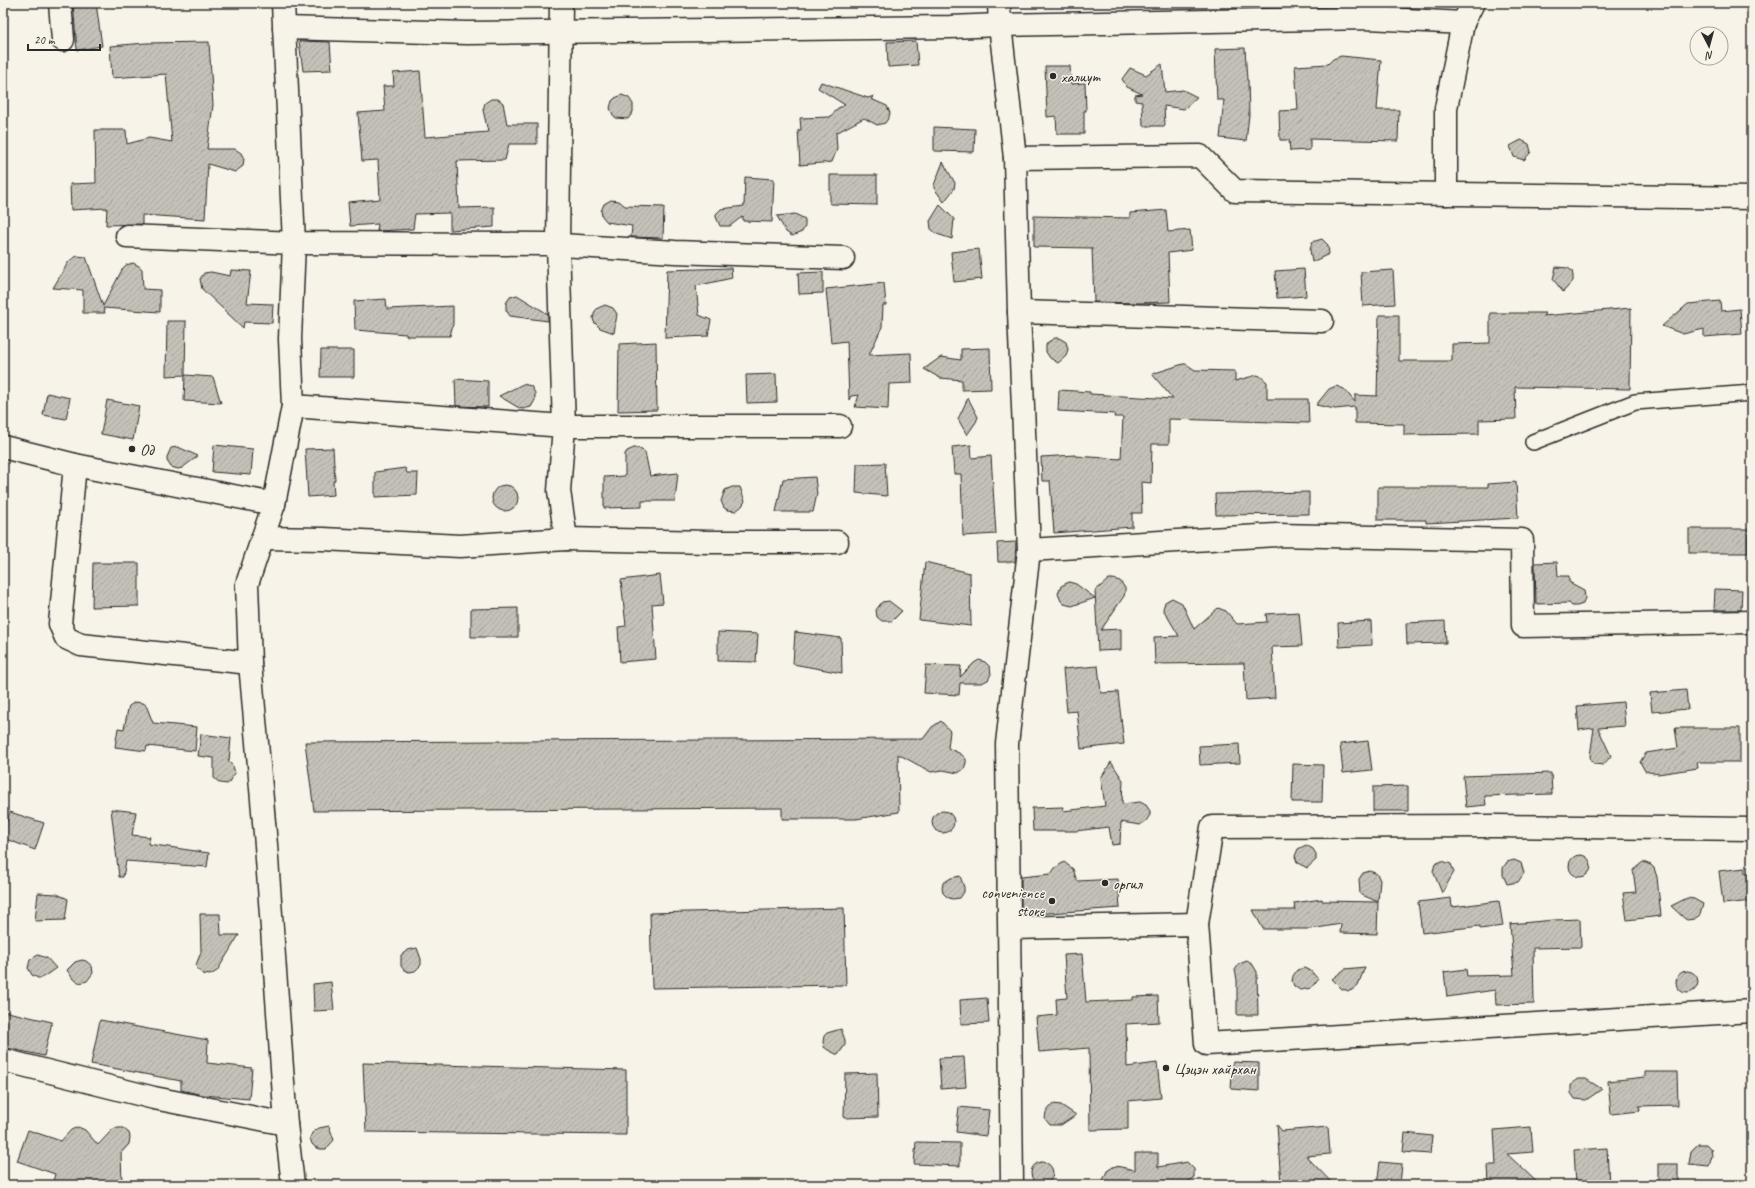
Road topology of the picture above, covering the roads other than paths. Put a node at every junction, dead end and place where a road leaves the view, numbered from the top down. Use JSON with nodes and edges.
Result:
{"nodes":[{"id":1,"x":60,"y":3,"type":"edge"},
{"id":2,"x":283,"y":3,"type":"edge"},
{"id":3,"x":561,"y":3,"type":"edge"},
{"id":4,"x":999,"y":3,"type":"edge"},
{"id":5,"x":1473,"y":3,"type":"edge"},
{"id":6,"x":1463,"y":23,"type":"junction"},
{"id":7,"x":1000,"y":24,"type":"junction"},
{"id":8,"x":284,"y":28,"type":"junction"},
{"id":9,"x":562,"y":32,"type":"junction"},
{"id":10,"x":63,"y":40,"type":"dead end"},
{"id":11,"x":1015,"y":158,"type":"junction"},
{"id":12,"x":1446,"y":194,"type":"junction"},
{"id":13,"x":1752,"y":198,"type":"edge"},
{"id":14,"x":127,"y":236,"type":"dead end"},
{"id":15,"x":294,"y":243,"type":"junction"},
{"id":16,"x":558,"y":245,"type":"junction"},
{"id":17,"x":844,"y":258,"type":"dead end"},
{"id":18,"x":1019,"y":312,"type":"junction"},
{"id":19,"x":1322,"y":321,"type":"dead end"},
{"id":20,"x":1752,"y":393,"type":"edge"},
{"id":21,"x":293,"y":406,"type":"junction"},
{"id":22,"x":564,"y":426,"type":"junction"},
{"id":23,"x":840,"y":426,"type":"dead end"},
{"id":24,"x":1533,"y":442,"type":"dead end"},
{"id":25,"x":3,"y":447,"type":"edge"},
{"id":26,"x":75,"y":465,"type":"junction"},
{"id":27,"x":274,"y":504,"type":"junction"},
{"id":28,"x":263,"y":538,"type":"junction"},
{"id":29,"x":566,"y":539,"type":"junction"},
{"id":30,"x":837,"y":542,"type":"dead end"},
{"id":31,"x":1029,"y":550,"type":"junction"},
{"id":32,"x":1752,"y":622,"type":"edge"},
{"id":33,"x":250,"y":663,"type":"junction"},
{"id":34,"x":1752,"y":829,"type":"edge"},
{"id":35,"x":1197,"y":924,"type":"junction"},
{"id":36,"x":1010,"y":928,"type":"junction"},
{"id":37,"x":1752,"y":1011,"type":"edge"},
{"id":38,"x":3,"y":1060,"type":"edge"},
{"id":39,"x":286,"y":1124,"type":"junction"},
{"id":40,"x":293,"y":1185,"type":"edge"},
{"id":41,"x":1012,"y":1185,"type":"edge"}],
"edges":[{"from":1,"to":10,"type":"street"},
{"from":2,"to":8,"type":"street"},
{"from":3,"to":9,"type":"street"},
{"from":4,"to":7,"type":"street"},
{"from":5,"to":6,"type":"street"},
{"from":6,"to":7,"type":"street"},
{"from":6,"to":12,"type":"street"},
{"from":7,"to":9,"type":"street"},
{"from":7,"to":11,"type":"street"},
{"from":8,"to":9,"type":"street"},
{"from":8,"to":15,"type":"street"},
{"from":9,"to":16,"type":"street"},
{"from":11,"to":12,"type":"street"},
{"from":11,"to":18,"type":"street"},
{"from":12,"to":13,"type":"street"},
{"from":14,"to":15,"type":"street"},
{"from":15,"to":16,"type":"street"},
{"from":15,"to":21,"type":"street"},
{"from":16,"to":17,"type":"street"},
{"from":16,"to":22,"type":"street"},
{"from":18,"to":19,"type":"street"},
{"from":18,"to":31,"type":"street"},
{"from":20,"to":24,"type":"lane"},
{"from":21,"to":22,"type":"street"},
{"from":21,"to":27,"type":"street"},
{"from":22,"to":23,"type":"street"},
{"from":22,"to":29,"type":"street"},
{"from":25,"to":26,"type":"street"},
{"from":26,"to":27,"type":"street"},
{"from":26,"to":33,"type":"street"},
{"from":27,"to":28,"type":"street"},
{"from":28,"to":29,"type":"street"},
{"from":28,"to":33,"type":"street"},
{"from":29,"to":30,"type":"street"},
{"from":31,"to":32,"type":"street"},
{"from":31,"to":36,"type":"street"},
{"from":33,"to":39,"type":"street"},
{"from":34,"to":35,"type":"street"},
{"from":35,"to":36,"type":"street"},
{"from":35,"to":37,"type":"street"},
{"from":36,"to":41,"type":"street"},
{"from":38,"to":39,"type":"street"},
{"from":39,"to":40,"type":"street"}]}
